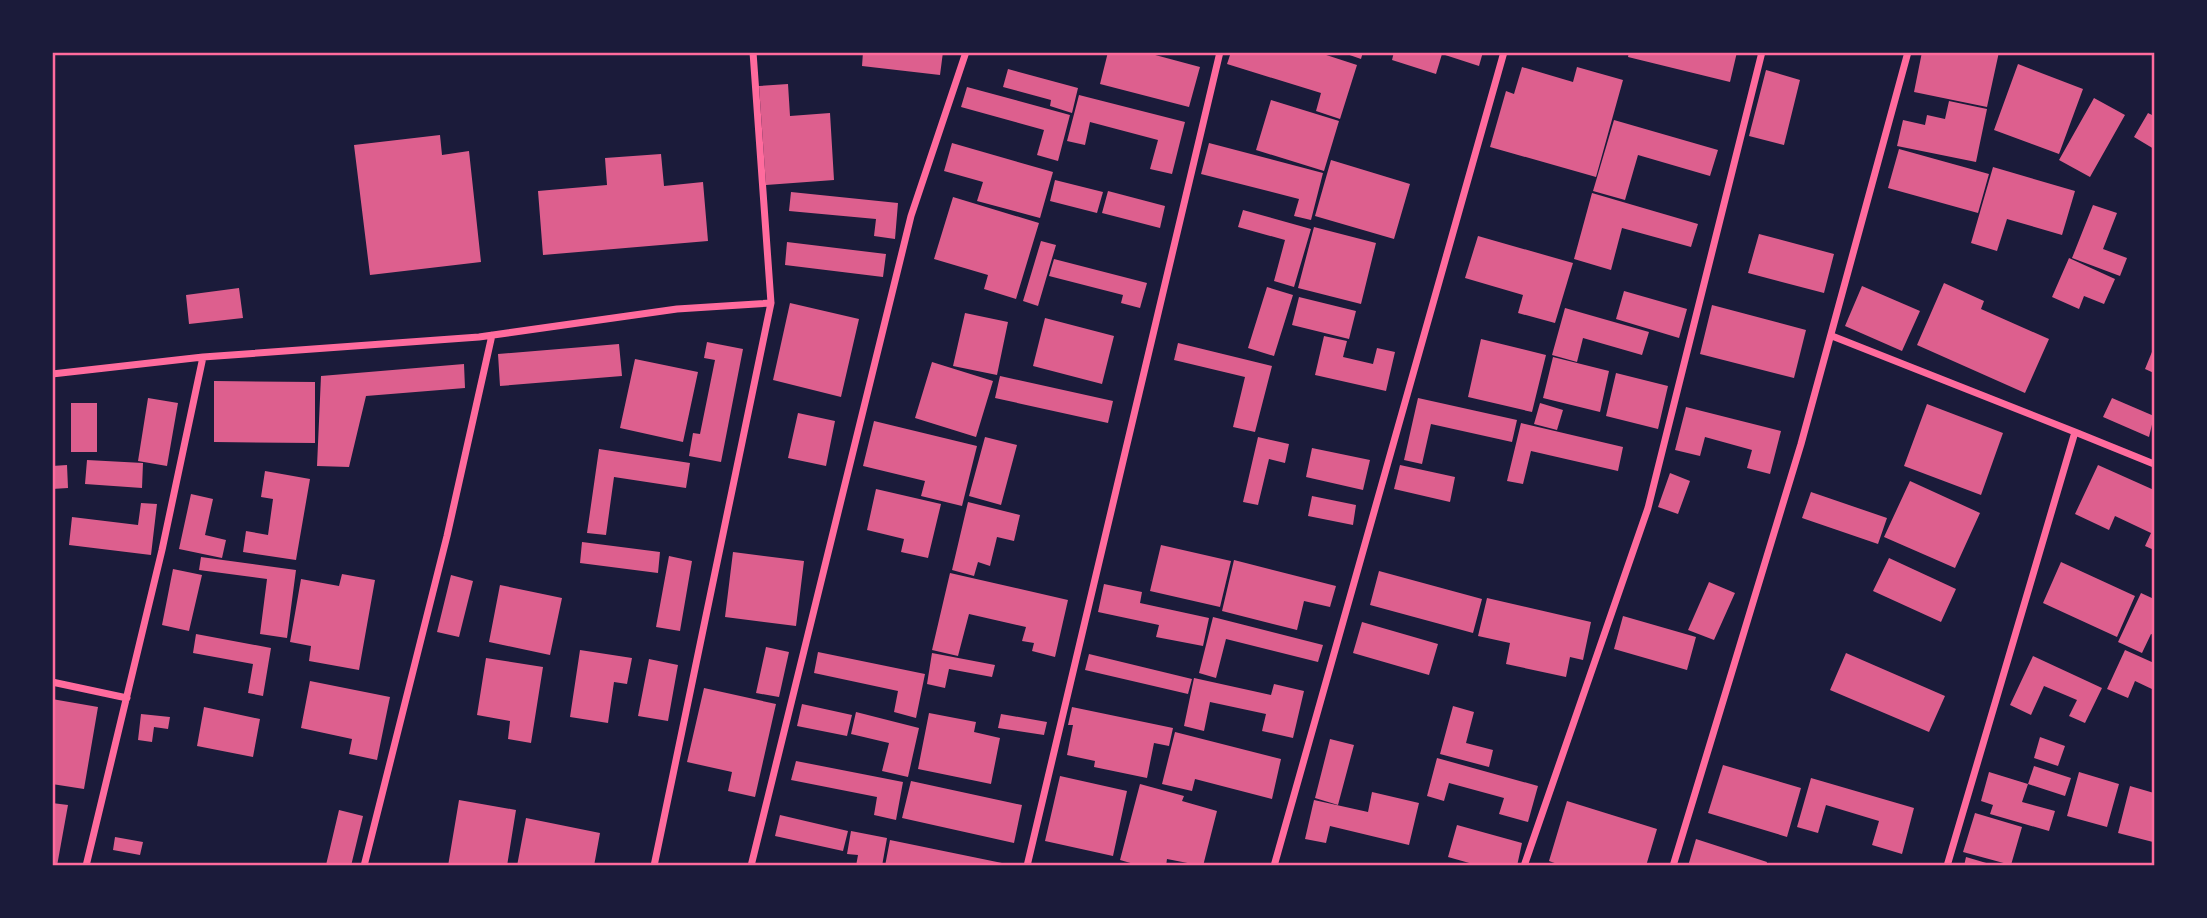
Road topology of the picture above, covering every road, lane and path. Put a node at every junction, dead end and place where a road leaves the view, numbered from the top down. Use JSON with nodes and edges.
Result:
{"nodes":[{"id":1,"x":753,"y":52,"type":"edge"},
{"id":2,"x":966,"y":52,"type":"edge"},
{"id":3,"x":1220,"y":52,"type":"edge"},
{"id":4,"x":1504,"y":52,"type":"edge"},
{"id":5,"x":1762,"y":52,"type":"edge"},
{"id":6,"x":1906,"y":53,"type":"edge"},
{"id":7,"x":771,"y":303,"type":"junction"},
{"id":8,"x":492,"y":335,"type":"junction"},
{"id":9,"x":1832,"y":336,"type":"junction"},
{"id":10,"x":202,"y":357,"type":"junction"},
{"id":11,"x":52,"y":374,"type":"edge"},
{"id":12,"x":2075,"y":432,"type":"junction"},
{"id":13,"x":2154,"y":464,"type":"edge"},
{"id":14,"x":52,"y":682,"type":"edge"},
{"id":15,"x":127,"y":698,"type":"junction"},
{"id":16,"x":86,"y":866,"type":"edge"},
{"id":17,"x":364,"y":866,"type":"edge"},
{"id":18,"x":654,"y":866,"type":"edge"},
{"id":19,"x":751,"y":866,"type":"edge"},
{"id":20,"x":1027,"y":866,"type":"edge"},
{"id":21,"x":1274,"y":866,"type":"edge"},
{"id":22,"x":1524,"y":866,"type":"edge"},
{"id":23,"x":1673,"y":866,"type":"edge"},
{"id":24,"x":1947,"y":866,"type":"edge"}],
"edges":[{"from":1,"to":7,"type":"street"},
{"from":2,"to":19,"type":"street"},
{"from":3,"to":20,"type":"street"},
{"from":4,"to":21,"type":"street"},
{"from":5,"to":22,"type":"street"},
{"from":6,"to":9,"type":"street"},
{"from":7,"to":8,"type":"street"},
{"from":7,"to":18,"type":"street"},
{"from":8,"to":10,"type":"street"},
{"from":8,"to":17,"type":"street"},
{"from":9,"to":12,"type":"street"},
{"from":9,"to":23,"type":"street"},
{"from":10,"to":11,"type":"street"},
{"from":10,"to":15,"type":"street"},
{"from":12,"to":13,"type":"street"},
{"from":12,"to":24,"type":"street"},
{"from":14,"to":15,"type":"street"},
{"from":15,"to":16,"type":"street"}]}
